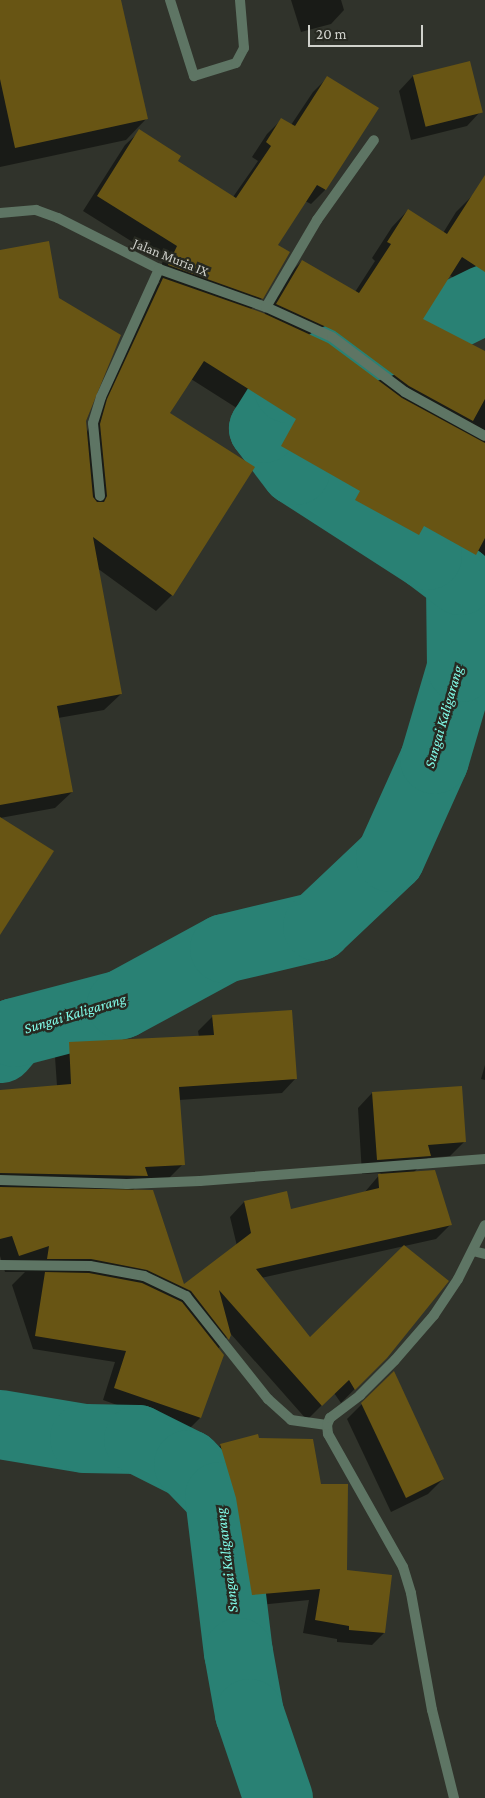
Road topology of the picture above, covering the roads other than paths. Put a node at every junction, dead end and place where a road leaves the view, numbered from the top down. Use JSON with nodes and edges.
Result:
{"nodes":[{"id":1,"x":170,"y":0,"type":"edge"},
{"id":2,"x":240,"y":0,"type":"edge"},
{"id":3,"x":374,"y":140,"type":"dead end"},
{"id":4,"x":0,"y":213,"type":"edge"},
{"id":5,"x":159,"y":269,"type":"junction"},
{"id":6,"x":266,"y":307,"type":"junction"},
{"id":7,"x":485,"y":436,"type":"edge"},
{"id":8,"x":100,"y":496,"type":"dead end"},
{"id":9,"x":485,"y":1159,"type":"edge"},
{"id":10,"x":0,"y":1180,"type":"edge"},
{"id":11,"x":485,"y":1225,"type":"edge"},
{"id":12,"x":473,"y":1252,"type":"junction"},
{"id":13,"x":485,"y":1254,"type":"edge"},
{"id":14,"x":0,"y":1265,"type":"edge"},
{"id":15,"x":327,"y":1426,"type":"junction"},
{"id":16,"x":454,"y":1798,"type":"edge"}],
"edges":[{"from":1,"to":2,"type":"street"},
{"from":3,"to":6,"type":"street"},
{"from":4,"to":5,"type":"street","name":"Jalan Muria IX"},
{"from":5,"to":6,"type":"street","name":"Jalan Muria IX"},
{"from":5,"to":8,"type":"street"},
{"from":6,"to":7,"type":"street","name":"Jalan Muria IX"},
{"from":9,"to":10,"type":"street"},
{"from":11,"to":12,"type":"street"},
{"from":12,"to":13,"type":"street"},
{"from":12,"to":15,"type":"street"},
{"from":14,"to":15,"type":"street"},
{"from":15,"to":16,"type":"street"}]}
